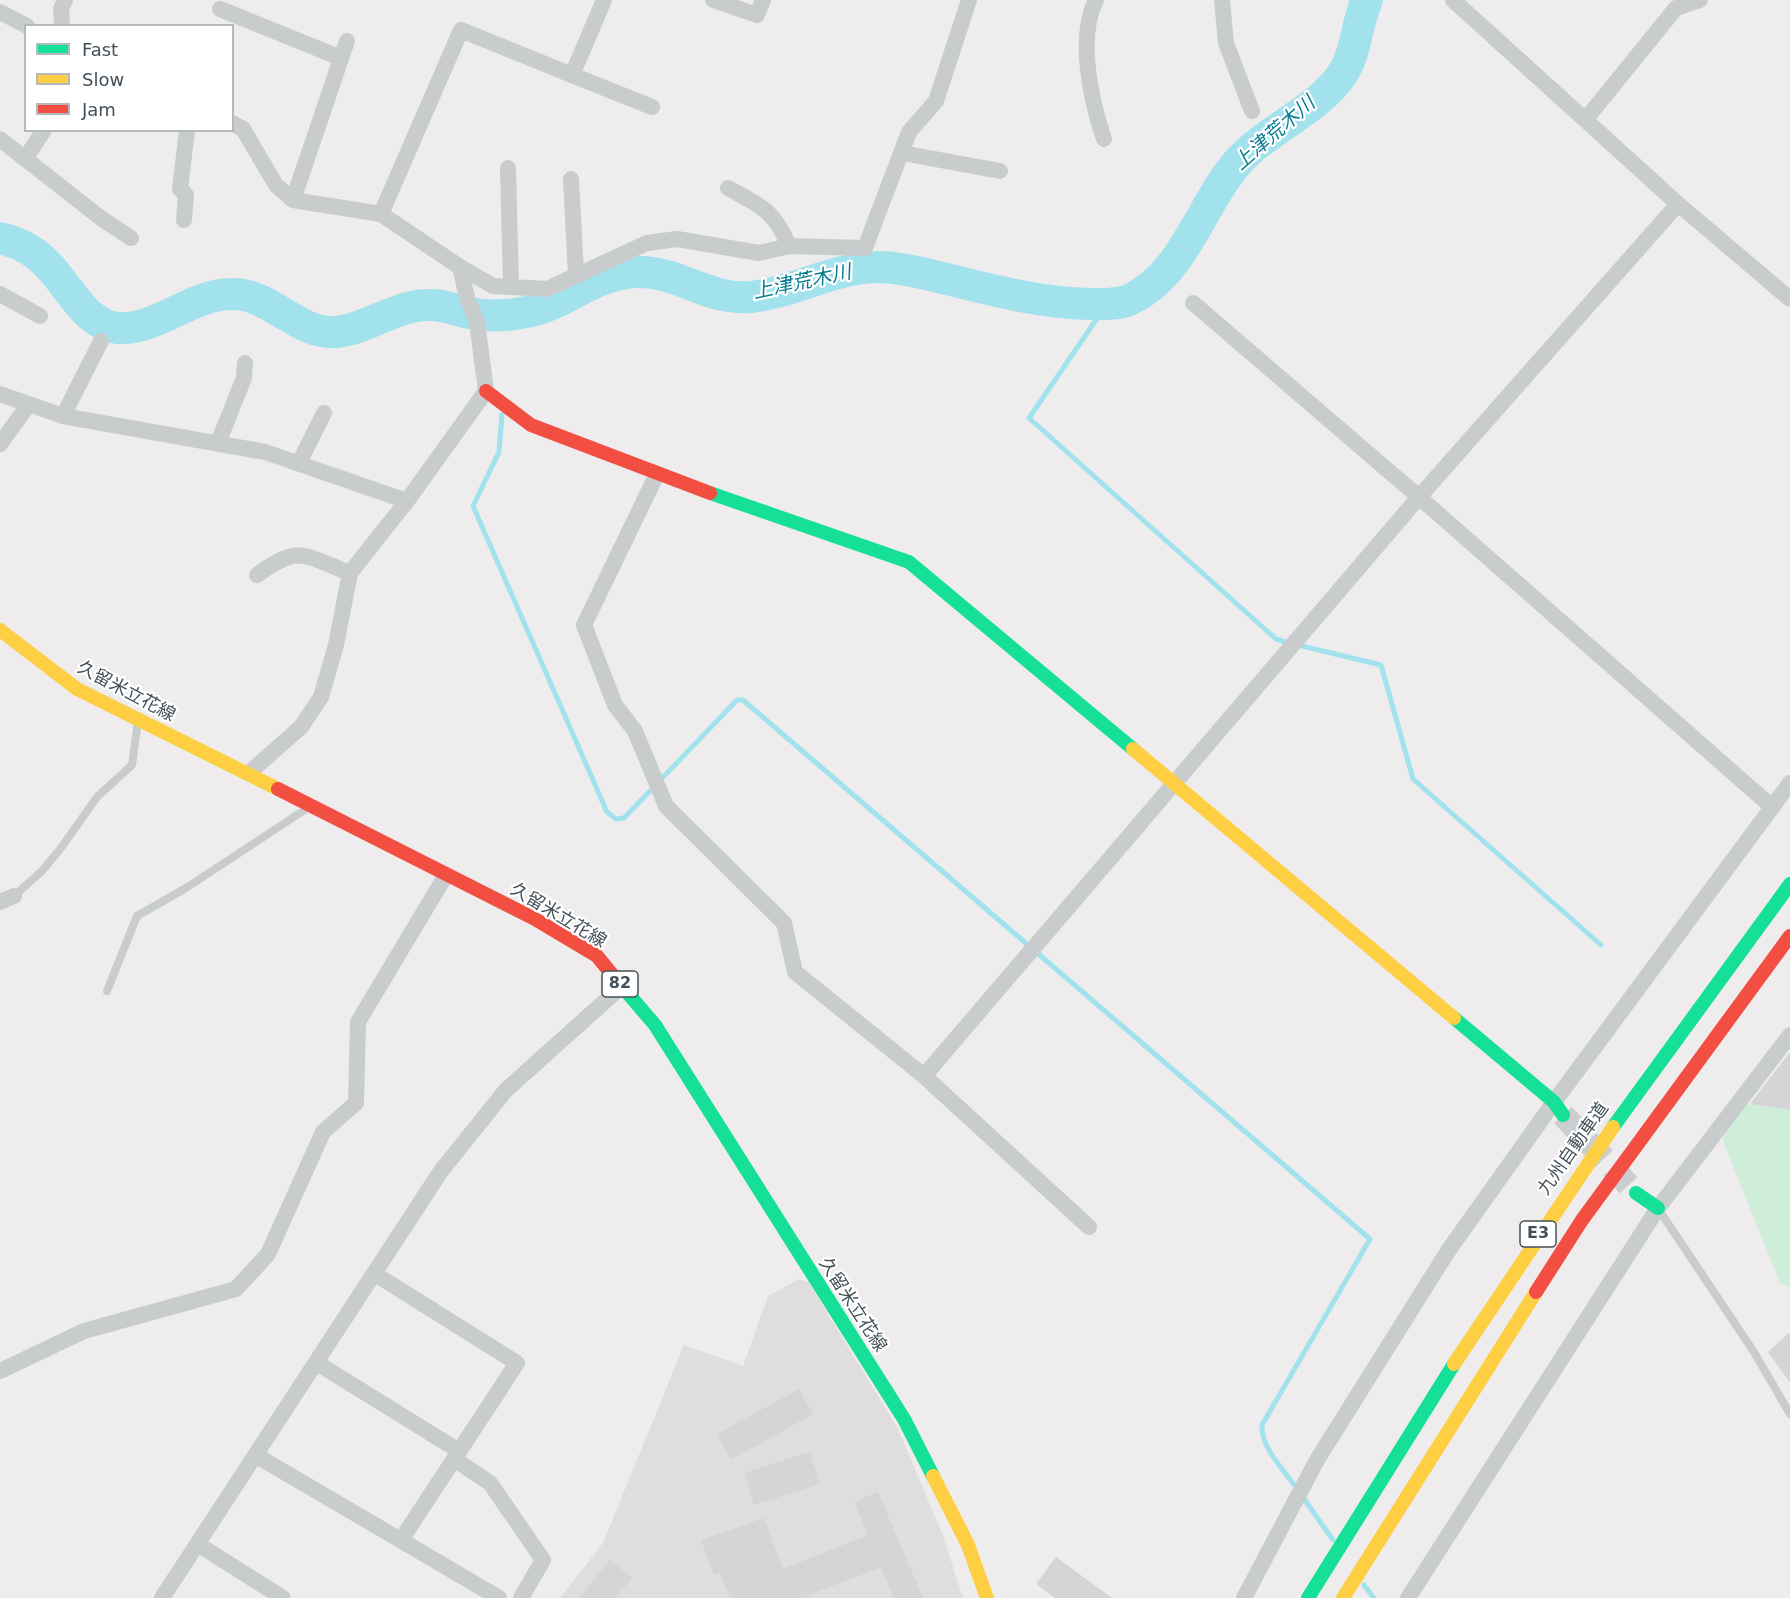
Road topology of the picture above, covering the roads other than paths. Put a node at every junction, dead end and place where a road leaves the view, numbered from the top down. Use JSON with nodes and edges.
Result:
{"nodes":[{"id":1,"x":65,"y":0,"type":"edge"},
{"id":2,"x":604,"y":0,"type":"edge"},
{"id":3,"x":713,"y":0,"type":"edge"},
{"id":4,"x":763,"y":0,"type":"edge"},
{"id":5,"x":969,"y":0,"type":"edge"},
{"id":6,"x":1096,"y":0,"type":"edge"},
{"id":7,"x":1222,"y":0,"type":"edge"},
{"id":8,"x":1453,"y":0,"type":"edge"},
{"id":9,"x":1700,"y":0,"type":"edge"},
{"id":10,"x":220,"y":9,"type":"dead end"},
{"id":11,"x":0,"y":12,"type":"edge"},
{"id":12,"x":24,"y":24,"type":"edge"},
{"id":13,"x":62,"y":24,"type":"edge"},
{"id":14,"x":347,"y":41,"type":"dead end"},
{"id":15,"x":341,"y":58,"type":"junction"},
{"id":16,"x":572,"y":75,"type":"junction"},
{"id":17,"x":652,"y":107,"type":"dead end"},
{"id":18,"x":1252,"y":111,"type":"dead end"},
{"id":19,"x":1586,"y":119,"type":"junction"},
{"id":20,"x":234,"y":124,"type":"edge"},
{"id":21,"x":43,"y":132,"type":"edge"},
{"id":22,"x":187,"y":132,"type":"edge"},
{"id":23,"x":0,"y":139,"type":"edge"},
{"id":24,"x":1104,"y":139,"type":"dead end"},
{"id":25,"x":902,"y":153,"type":"junction"},
{"id":26,"x":25,"y":159,"type":"junction"},
{"id":27,"x":508,"y":168,"type":"dead end"},
{"id":28,"x":1000,"y":171,"type":"dead end"},
{"id":29,"x":571,"y":179,"type":"dead end"},
{"id":30,"x":728,"y":188,"type":"dead end"},
{"id":31,"x":293,"y":200,"type":"junction"},
{"id":32,"x":1678,"y":204,"type":"junction"},
{"id":33,"x":381,"y":214,"type":"junction"},
{"id":34,"x":184,"y":220,"type":"dead end"},
{"id":35,"x":131,"y":238,"type":"dead end"},
{"id":36,"x":789,"y":246,"type":"junction"},
{"id":37,"x":460,"y":267,"type":"junction"},
{"id":38,"x":576,"y":274,"type":"junction"},
{"id":39,"x":511,"y":287,"type":"junction"},
{"id":40,"x":1787,"y":291,"type":"edge"},
{"id":41,"x":0,"y":294,"type":"edge"},
{"id":42,"x":1192,"y":303,"type":"dead end"},
{"id":43,"x":40,"y":316,"type":"dead end"},
{"id":44,"x":101,"y":341,"type":"dead end"},
{"id":45,"x":245,"y":363,"type":"dead end"},
{"id":46,"x":486,"y":391,"type":"junction"},
{"id":47,"x":0,"y":394,"type":"edge"},
{"id":48,"x":28,"y":404,"type":"junction"},
{"id":49,"x":324,"y":413,"type":"dead end"},
{"id":50,"x":63,"y":416,"type":"junction"},
{"id":51,"x":218,"y":443,"type":"junction"},
{"id":52,"x":0,"y":444,"type":"edge"},
{"id":53,"x":299,"y":463,"type":"junction"},
{"id":54,"x":657,"y":474,"type":"junction"},
{"id":55,"x":1419,"y":497,"type":"junction"},
{"id":56,"x":407,"y":501,"type":"junction"},
{"id":57,"x":350,"y":573,"type":"junction"},
{"id":58,"x":257,"y":575,"type":"dead end"},
{"id":59,"x":0,"y":630,"type":"edge"},
{"id":60,"x":138,"y":721,"type":"junction"},
{"id":61,"x":249,"y":773,"type":"junction"},
{"id":62,"x":1174,"y":782,"type":"junction"},
{"id":63,"x":1790,"y":783,"type":"edge"},
{"id":64,"x":1771,"y":806,"type":"junction"},
{"id":65,"x":309,"y":807,"type":"junction"},
{"id":66,"x":447,"y":875,"type":"junction"},
{"id":67,"x":1790,"y":884,"type":"edge"},
{"id":68,"x":7,"y":899,"type":"edge"},
{"id":69,"x":1790,"y":936,"type":"edge"},
{"id":70,"x":622,"y":986,"type":"junction"},
{"id":71,"x":107,"y":991,"type":"dead end"},
{"id":72,"x":1790,"y":1035,"type":"edge"},
{"id":73,"x":924,"y":1077,"type":"junction"},
{"id":74,"x":1558,"y":1109,"type":"junction"},
{"id":75,"x":1636,"y":1193,"type":"tunnel mouth"},
{"id":76,"x":1658,"y":1208,"type":"junction"},
{"id":77,"x":1089,"y":1227,"type":"dead end"},
{"id":78,"x":375,"y":1274,"type":"junction"},
{"id":79,"x":317,"y":1363,"type":"junction"},
{"id":80,"x":0,"y":1371,"type":"edge"},
{"id":81,"x":1790,"y":1414,"type":"edge"},
{"id":82,"x":457,"y":1455,"type":"junction"},
{"id":83,"x":257,"y":1456,"type":"junction"},
{"id":84,"x":401,"y":1540,"type":"junction"},
{"id":85,"x":199,"y":1545,"type":"junction"},
{"id":86,"x":162,"y":1598,"type":"edge"},
{"id":87,"x":283,"y":1598,"type":"edge"},
{"id":88,"x":499,"y":1598,"type":"edge"},
{"id":89,"x":521,"y":1598,"type":"edge"},
{"id":90,"x":987,"y":1598,"type":"edge"},
{"id":91,"x":1244,"y":1598,"type":"edge"},
{"id":92,"x":1308,"y":1598,"type":"edge"},
{"id":93,"x":1343,"y":1598,"type":"edge"},
{"id":94,"x":1408,"y":1598,"type":"edge"}],
"edges":[{"from":1,"to":13,"type":"street"},
{"from":2,"to":16,"type":"street"},
{"from":3,"to":4,"type":"street"},
{"from":5,"to":25,"type":"street"},
{"from":6,"to":24,"type":"street"},
{"from":7,"to":18,"type":"street"},
{"from":8,"to":19,"type":"street"},
{"from":9,"to":19,"type":"street"},
{"from":10,"to":15,"type":"street"},
{"from":11,"to":12,"type":"street"},
{"from":14,"to":15,"type":"street"},
{"from":15,"to":31,"type":"street"},
{"from":16,"to":17,"type":"street"},
{"from":16,"to":33,"type":"street"},
{"from":19,"to":32,"type":"street"},
{"from":20,"to":31,"type":"street"},
{"from":21,"to":26,"type":"street"},
{"from":22,"to":34,"type":"street"},
{"from":23,"to":26,"type":"street"},
{"from":25,"to":28,"type":"street"},
{"from":25,"to":36,"type":"street"},
{"from":26,"to":35,"type":"street"},
{"from":27,"to":39,"type":"street"},
{"from":29,"to":38,"type":"street"},
{"from":30,"to":36,"type":"street"},
{"from":31,"to":33,"type":"street"},
{"from":32,"to":40,"type":"street"},
{"from":32,"to":55,"type":"street"},
{"from":33,"to":37,"type":"street"},
{"from":36,"to":38,"type":"street"},
{"from":37,"to":39,"type":"street"},
{"from":37,"to":46,"type":"street"},
{"from":38,"to":39,"type":"street"},
{"from":41,"to":43,"type":"street"},
{"from":42,"to":55,"type":"street"},
{"from":44,"to":50,"type":"street"},
{"from":45,"to":51,"type":"street"},
{"from":46,"to":54,"type":"main road"},
{"from":46,"to":56,"type":"street"},
{"from":47,"to":48,"type":"street"},
{"from":48,"to":50,"type":"street"},
{"from":48,"to":52,"type":"street"},
{"from":49,"to":53,"type":"street"},
{"from":50,"to":51,"type":"street"},
{"from":51,"to":53,"type":"street"},
{"from":53,"to":56,"type":"street"},
{"from":54,"to":62,"type":"main road"},
{"from":54,"to":73,"type":"street"},
{"from":55,"to":62,"type":"street"},
{"from":55,"to":64,"type":"street"},
{"from":56,"to":57,"type":"street"},
{"from":57,"to":58,"type":"street"},
{"from":57,"to":61,"type":"street"},
{"from":59,"to":60,"type":"main road","name":"久留米立花線","number":"82"},
{"from":60,"to":61,"type":"main road","name":"久留米立花線","number":"82"},
{"from":60,"to":68,"type":"lane"},
{"from":61,"to":65,"type":"main road","name":"久留米立花線","number":"82"},
{"from":62,"to":73,"type":"street"},
{"from":62,"to":74,"type":"main road"},
{"from":63,"to":64,"type":"street"},
{"from":64,"to":74,"type":"street"},
{"from":65,"to":66,"type":"main road","name":"久留米立花線","number":"82"},
{"from":65,"to":71,"type":"lane"},
{"from":66,"to":70,"type":"main road","name":"久留米立花線","number":"82"},
{"from":66,"to":80,"type":"street"},
{"from":67,"to":92,"type":"main road","name":"九州自動車道","number":"E3"},
{"from":69,"to":93,"type":"main road","number":"E3"},
{"from":70,"to":78,"type":"street"},
{"from":70,"to":90,"type":"main road","name":"久留米立花線","number":"82"},
{"from":72,"to":76,"type":"street"},
{"from":73,"to":77,"type":"street"},
{"from":74,"to":91,"type":"street"},
{"from":75,"to":76,"type":"main road"},
{"from":76,"to":81,"type":"lane"},
{"from":76,"to":94,"type":"street"},
{"from":78,"to":79,"type":"street"},
{"from":78,"to":82,"type":"street"},
{"from":79,"to":82,"type":"street"},
{"from":79,"to":83,"type":"street"},
{"from":82,"to":84,"type":"street"},
{"from":82,"to":89,"type":"street"},
{"from":83,"to":84,"type":"street"},
{"from":83,"to":85,"type":"street"},
{"from":84,"to":88,"type":"street"},
{"from":85,"to":86,"type":"street"},
{"from":85,"to":87,"type":"street"}]}
